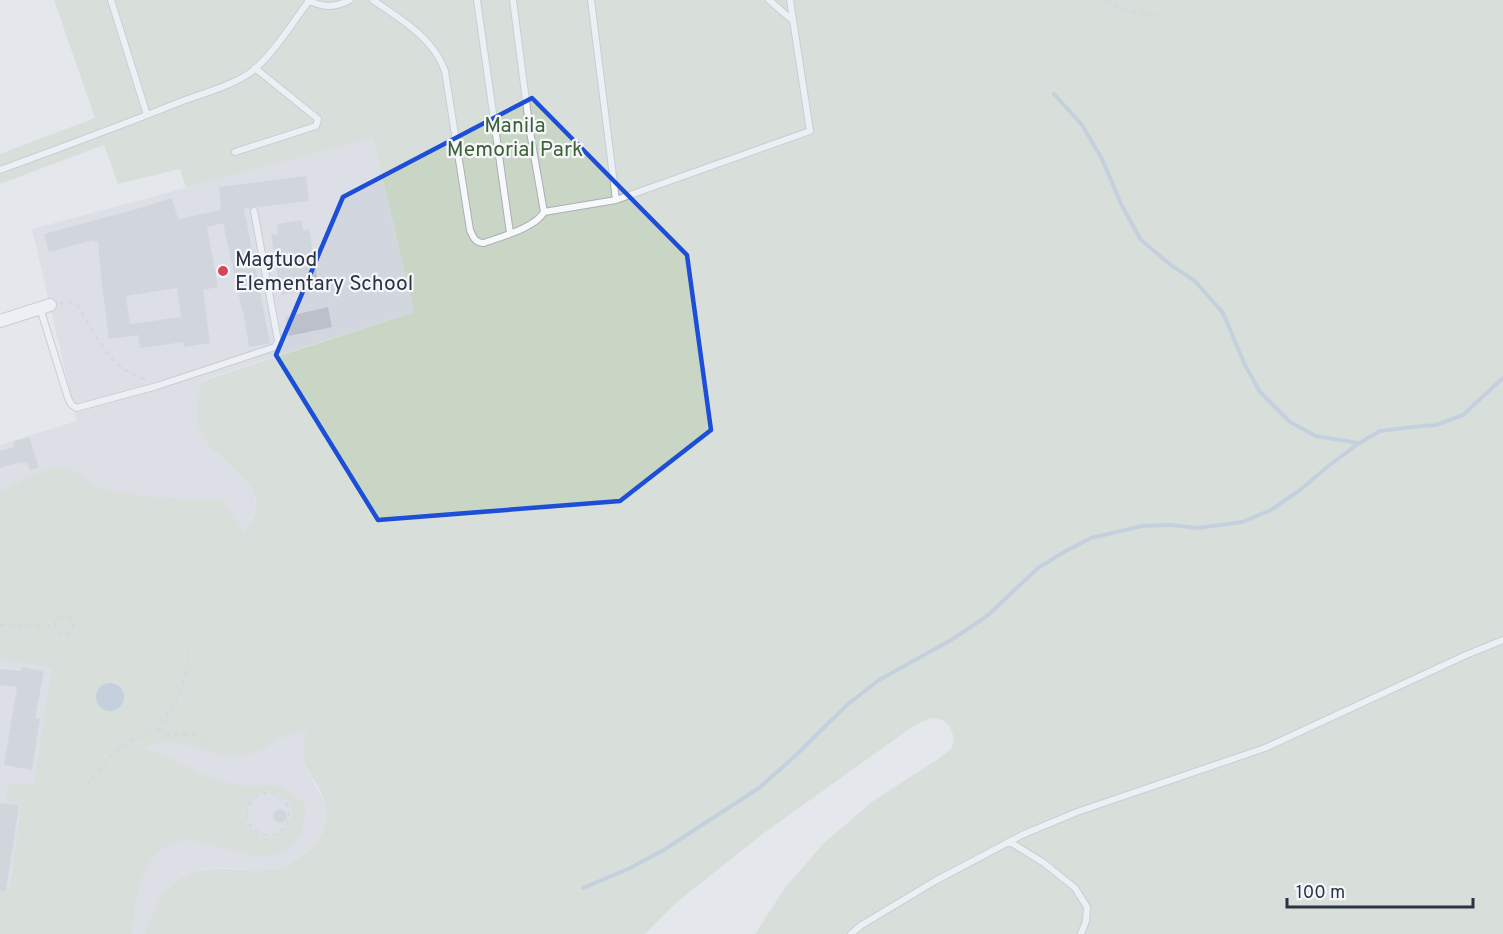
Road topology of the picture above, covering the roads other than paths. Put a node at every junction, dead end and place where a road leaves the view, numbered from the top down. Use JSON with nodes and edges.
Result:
{"nodes":[{"id":1,"x":111,"y":0,"type":"edge"},
{"id":2,"x":308,"y":0,"type":"edge"},
{"id":3,"x":350,"y":0,"type":"edge"},
{"id":4,"x":373,"y":0,"type":"edge"},
{"id":5,"x":477,"y":0,"type":"edge"},
{"id":6,"x":513,"y":0,"type":"edge"},
{"id":7,"x":591,"y":0,"type":"edge"},
{"id":8,"x":769,"y":0,"type":"edge"},
{"id":9,"x":790,"y":0,"type":"edge"},
{"id":10,"x":792,"y":21,"type":"junction"},
{"id":11,"x":255,"y":68,"type":"junction"},
{"id":12,"x":147,"y":115,"type":"junction"},
{"id":13,"x":235,"y":152,"type":"dead end"},
{"id":14,"x":0,"y":170,"type":"edge"},
{"id":15,"x":616,"y":200,"type":"junction"},
{"id":16,"x":254,"y":211,"type":"dead end"},
{"id":17,"x":544,"y":212,"type":"junction"},
{"id":18,"x":510,"y":233,"type":"junction"},
{"id":19,"x":45,"y":306,"type":"joint"},
{"id":20,"x":0,"y":321,"type":"edge"},
{"id":21,"x":1503,"y":640,"type":"edge"},
{"id":22,"x":1011,"y":842,"type":"junction"},
{"id":23,"x":851,"y":934,"type":"edge"},
{"id":24,"x":1080,"y":934,"type":"edge"}],
"edges":[{"from":1,"to":12,"type":"lane"},
{"from":2,"to":3,"type":"lane"},
{"from":2,"to":11,"type":"lane"},
{"from":4,"to":18,"type":"lane"},
{"from":5,"to":18,"type":"lane"},
{"from":6,"to":17,"type":"lane"},
{"from":7,"to":15,"type":"lane"},
{"from":8,"to":10,"type":"lane"},
{"from":9,"to":10,"type":"lane"},
{"from":10,"to":15,"type":"lane"},
{"from":11,"to":12,"type":"lane"},
{"from":11,"to":13,"type":"lane"},
{"from":12,"to":14,"type":"lane"},
{"from":15,"to":17,"type":"lane"},
{"from":16,"to":19,"type":"lane"},
{"from":17,"to":18,"type":"lane"},
{"from":19,"to":20,"type":"street"},
{"from":21,"to":22,"type":"lane"},
{"from":22,"to":23,"type":"lane"},
{"from":22,"to":24,"type":"lane"}]}
